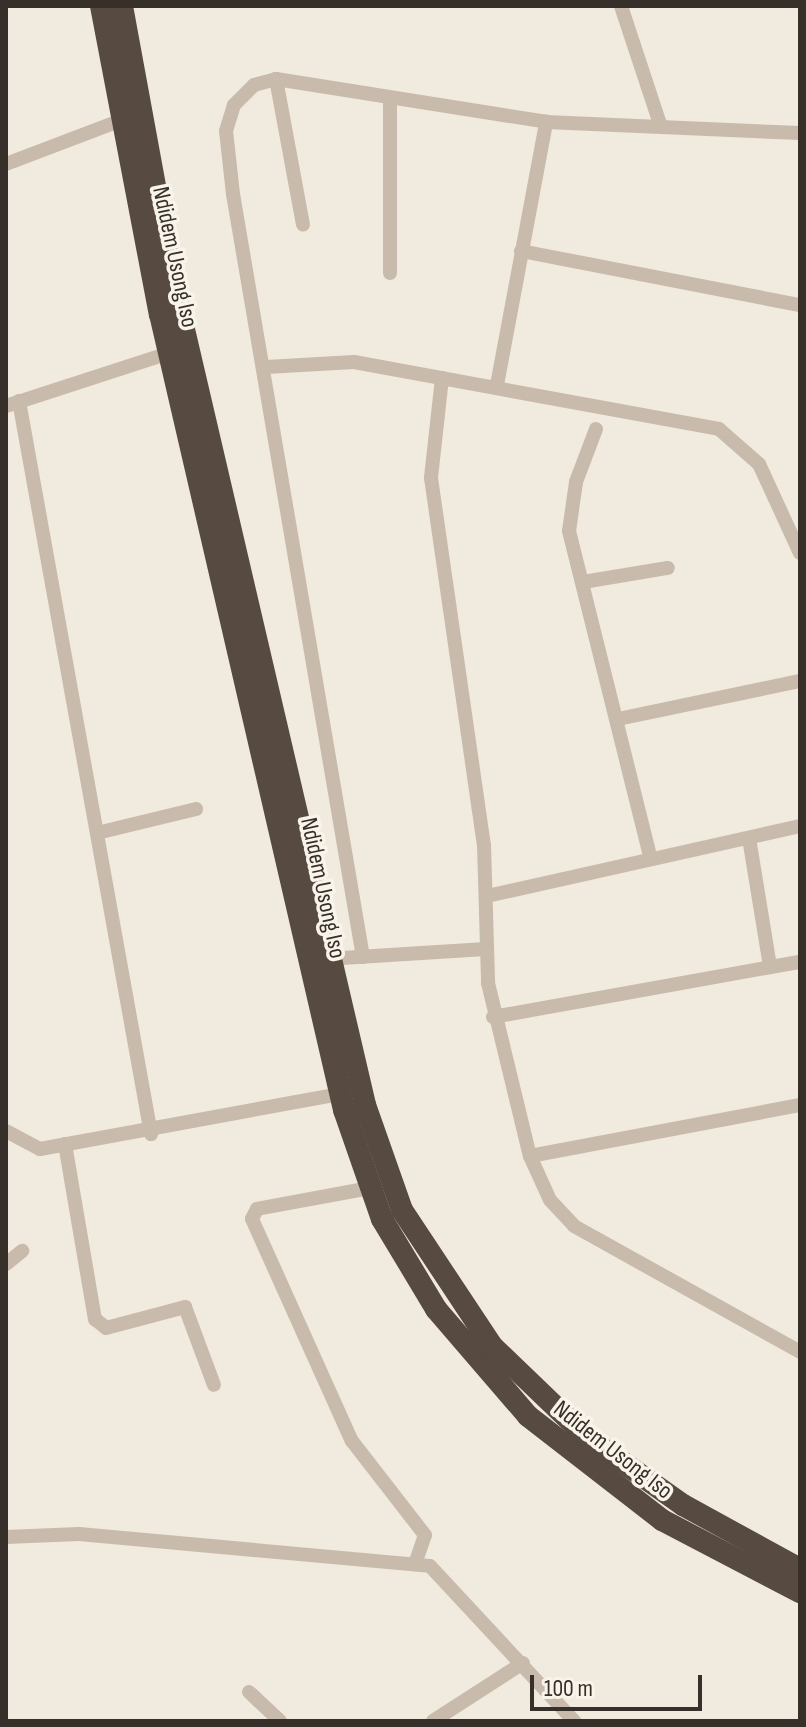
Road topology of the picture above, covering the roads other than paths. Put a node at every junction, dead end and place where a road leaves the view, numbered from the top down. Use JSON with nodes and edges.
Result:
{"nodes":[{"id":1,"x":101,"y":6,"type":"edge"},
{"id":2,"x":122,"y":6,"type":"edge"},
{"id":3,"x":621,"y":6,"type":"edge"},
{"id":4,"x":276,"y":79,"type":"junction"},
{"id":5,"x":390,"y":100,"type":"junction"},
{"id":6,"x":119,"y":121,"type":"junction"},
{"id":7,"x":546,"y":122,"type":"junction"},
{"id":8,"x":661,"y":127,"type":"junction"},
{"id":9,"x":800,"y":133,"type":"edge"},
{"id":10,"x":6,"y":164,"type":"edge"},
{"id":11,"x":303,"y":225,"type":"dead end"},
{"id":12,"x":521,"y":251,"type":"junction"},
{"id":13,"x":390,"y":273,"type":"dead end"},
{"id":14,"x":800,"y":305,"type":"edge"},
{"id":15,"x":169,"y":353,"type":"junction"},
{"id":16,"x":266,"y":367,"type":"junction"},
{"id":17,"x":442,"y":378,"type":"junction"},
{"id":18,"x":497,"y":385,"type":"junction"},
{"id":19,"x":13,"y":404,"type":"edge"},
{"id":20,"x":596,"y":429,"type":"dead end"},
{"id":21,"x":800,"y":553,"type":"edge"},
{"id":22,"x":668,"y":568,"type":"dead end"},
{"id":23,"x":583,"y":582,"type":"junction"},
{"id":24,"x":800,"y":681,"type":"edge"},
{"id":25,"x":618,"y":719,"type":"junction"},
{"id":26,"x":196,"y":809,"type":"dead end"},
{"id":27,"x":800,"y":826,"type":"edge"},
{"id":28,"x":97,"y":833,"type":"junction"},
{"id":29,"x":749,"y":838,"type":"junction"},
{"id":30,"x":651,"y":859,"type":"junction"},
{"id":31,"x":487,"y":896,"type":"junction"},
{"id":32,"x":486,"y":949,"type":"junction"},
{"id":33,"x":363,"y":957,"type":"junction"},
{"id":34,"x":323,"y":959,"type":"junction"},
{"id":35,"x":800,"y":962,"type":"edge"},
{"id":36,"x":770,"y":966,"type":"junction"},
{"id":37,"x":493,"y":1017,"type":"junction"},
{"id":38,"x":351,"y":1092,"type":"junction"},
{"id":39,"x":800,"y":1105,"type":"edge"},
{"id":40,"x":6,"y":1131,"type":"edge"},
{"id":41,"x":151,"y":1134,"type":"junction"},
{"id":42,"x":65,"y":1144,"type":"junction"},
{"id":43,"x":530,"y":1156,"type":"junction"},
{"id":44,"x":370,"y":1161,"type":"junction"},
{"id":45,"x":370,"y":1188,"type":"junction"},
{"id":46,"x":22,"y":1251,"type":"dead end"},
{"id":47,"x":6,"y":1264,"type":"edge"},
{"id":48,"x":800,"y":1352,"type":"edge"},
{"id":49,"x":214,"y":1385,"type":"dead end"},
{"id":50,"x":513,"y":1400,"type":"junction"},
{"id":51,"x":545,"y":1400,"type":"junction"},
{"id":52,"x":639,"y":1504,"type":"junction"},
{"id":53,"x":683,"y":1505,"type":"junction"},
{"id":54,"x":6,"y":1537,"type":"edge"},
{"id":55,"x":415,"y":1564,"type":"junction"},
{"id":56,"x":800,"y":1569,"type":"edge"},
{"id":57,"x":800,"y":1592,"type":"edge"},
{"id":58,"x":523,"y":1663,"type":"junction"},
{"id":59,"x":249,"y":1692,"type":"dead end"},
{"id":60,"x":280,"y":1721,"type":"edge"},
{"id":61,"x":433,"y":1721,"type":"edge"},
{"id":62,"x":574,"y":1721,"type":"edge"}],
"edges":[{"from":1,"to":6,"type":"highway","name":"Ndidem Usong Iso"},
{"from":2,"to":34,"type":"highway","name":"Ndidem Usong Iso"},
{"from":3,"to":8,"type":"street"},
{"from":4,"to":5,"type":"street"},
{"from":4,"to":11,"type":"street"},
{"from":4,"to":16,"type":"street"},
{"from":5,"to":7,"type":"street"},
{"from":5,"to":13,"type":"street"},
{"from":6,"to":10,"type":"street"},
{"from":6,"to":15,"type":"highway","name":"Ndidem Usong Iso"},
{"from":7,"to":8,"type":"street"},
{"from":7,"to":12,"type":"street"},
{"from":8,"to":9,"type":"street"},
{"from":12,"to":14,"type":"street"},
{"from":12,"to":18,"type":"street"},
{"from":15,"to":19,"type":"street"},
{"from":15,"to":34,"type":"highway","name":"Ndidem Usong Iso"},
{"from":16,"to":17,"type":"street"},
{"from":16,"to":33,"type":"street"},
{"from":17,"to":18,"type":"street"},
{"from":17,"to":31,"type":"street"},
{"from":18,"to":21,"type":"street"},
{"from":19,"to":28,"type":"street"},
{"from":20,"to":23,"type":"street"},
{"from":22,"to":23,"type":"street"},
{"from":23,"to":25,"type":"street"},
{"from":24,"to":25,"type":"street"},
{"from":25,"to":30,"type":"street"},
{"from":26,"to":28,"type":"street"},
{"from":27,"to":29,"type":"street"},
{"from":28,"to":41,"type":"street"},
{"from":29,"to":30,"type":"street"},
{"from":29,"to":36,"type":"street"},
{"from":30,"to":31,"type":"street"},
{"from":31,"to":32,"type":"street"},
{"from":32,"to":33,"type":"street"},
{"from":32,"to":37,"type":"street"},
{"from":33,"to":34,"type":"street"},
{"from":34,"to":38,"type":"highway","name":"Ndidem Usong Iso"},
{"from":35,"to":36,"type":"street"},
{"from":36,"to":37,"type":"street"},
{"from":37,"to":43,"type":"street"},
{"from":38,"to":41,"type":"street"},
{"from":38,"to":44,"type":"highway","name":"Ndidem Usong Iso"},
{"from":39,"to":43,"type":"street"},
{"from":40,"to":42,"type":"street"},
{"from":41,"to":42,"type":"street"},
{"from":42,"to":49,"type":"street"},
{"from":43,"to":48,"type":"street"},
{"from":44,"to":45,"type":"highway","name":"Ndidem Usong Iso"},
{"from":44,"to":51,"type":"highway","name":"Ndidem Usong Iso"},
{"from":45,"to":50,"type":"highway","name":"Ndidem Usong Iso"},
{"from":45,"to":55,"type":"street"},
{"from":46,"to":47,"type":"street"},
{"from":50,"to":51,"type":"highway"},
{"from":50,"to":52,"type":"highway","name":"Ndidem Usong Iso"},
{"from":51,"to":53,"type":"highway","name":"Ndidem Usong Iso"},
{"from":52,"to":53,"type":"highway"},
{"from":52,"to":57,"type":"highway","name":"Ndidem Usong Iso"},
{"from":53,"to":56,"type":"highway","name":"Ndidem Usong Iso"},
{"from":54,"to":55,"type":"street"},
{"from":55,"to":58,"type":"street"},
{"from":58,"to":61,"type":"street"},
{"from":58,"to":62,"type":"street"},
{"from":59,"to":60,"type":"street"}]}
